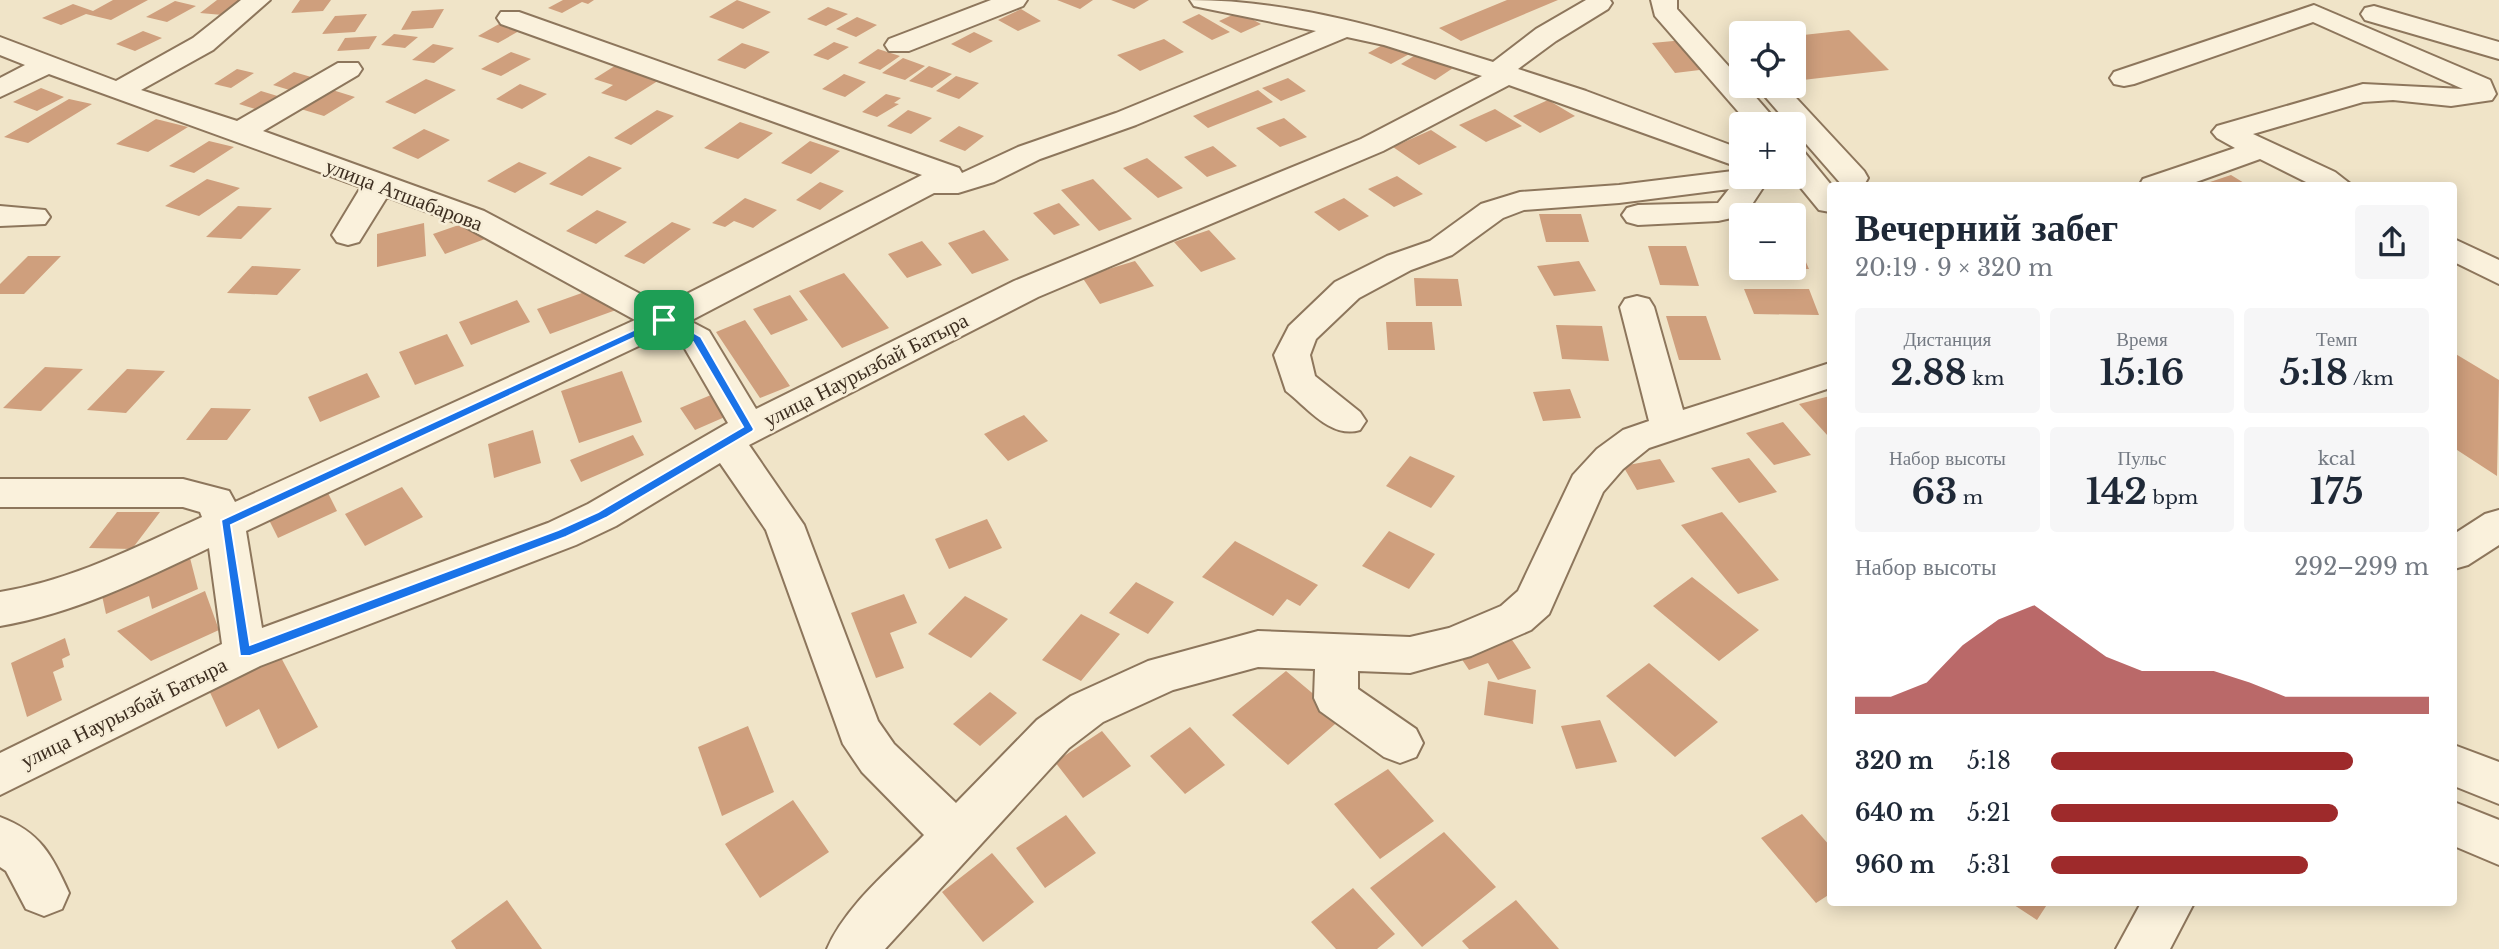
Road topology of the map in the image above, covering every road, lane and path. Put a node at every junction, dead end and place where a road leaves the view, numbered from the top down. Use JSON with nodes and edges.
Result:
{"nodes":[{"id":1,"x":257,"y":0,"type":"edge"},
{"id":2,"x":1014,"y":0,"type":"edge"},
{"id":3,"x":1203,"y":0,"type":"edge"},
{"id":4,"x":1664,"y":0,"type":"edge"},
{"id":5,"x":1599,"y":3,"type":"dead end"},
{"id":6,"x":2313,"y":4,"type":"edge"},
{"id":7,"x":1343,"y":14,"type":"edge"},
{"id":8,"x":510,"y":18,"type":"dead end"},
{"id":9,"x":0,"y":45,"type":"edge"},
{"id":10,"x":899,"y":45,"type":"dead end"},
{"id":11,"x":2499,"y":51,"type":"edge"},
{"id":12,"x":46,"y":65,"type":"junction"},
{"id":13,"x":1729,"y":68,"type":"edge"},
{"id":14,"x":348,"y":69,"type":"dead end"},
{"id":15,"x":1501,"y":74,"type":"junction"},
{"id":16,"x":2124,"y":78,"type":"dead end"},
{"id":17,"x":0,"y":89,"type":"edge"},
{"id":18,"x":118,"y":92,"type":"junction"},
{"id":19,"x":1781,"y":98,"type":"edge"},
{"id":20,"x":240,"y":132,"type":"junction"},
{"id":21,"x":2258,"y":150,"type":"junction"},
{"id":22,"x":1729,"y":162,"type":"edge"},
{"id":23,"x":1806,"y":173,"type":"edge"},
{"id":24,"x":1729,"y":175,"type":"edge"},
{"id":25,"x":1853,"y":178,"type":"dead end"},
{"id":26,"x":2166,"y":182,"type":"edge"},
{"id":27,"x":2331,"y":182,"type":"edge"},
{"id":28,"x":930,"y":184,"type":"junction"},
{"id":29,"x":378,"y":185,"type":"junction"},
{"id":30,"x":1806,"y":188,"type":"edge"},
{"id":31,"x":1742,"y":189,"type":"edge"},
{"id":32,"x":1827,"y":198,"type":"edge"},
{"id":33,"x":1827,"y":200,"type":"edge"},
{"id":34,"x":0,"y":216,"type":"edge"},
{"id":35,"x":1613,"y":216,"type":"dead end"},
{"id":36,"x":34,"y":217,"type":"dead end"},
{"id":37,"x":348,"y":235,"type":"dead end"},
{"id":38,"x":2457,"y":251,"type":"edge"},
{"id":39,"x":2499,"y":274,"type":"edge"},
{"id":40,"x":1637,"y":307,"type":"dead end"},
{"id":41,"x":664,"y":320,"type":"junction"},
{"id":42,"x":1827,"y":376,"type":"edge"},
{"id":43,"x":1347,"y":421,"type":"dead end"},
{"id":44,"x":1670,"y":428,"type":"junction"},
{"id":45,"x":737,"y":435,"type":"junction"},
{"id":46,"x":0,"y":493,"type":"edge"},
{"id":47,"x":225,"y":523,"type":"junction"},
{"id":48,"x":2499,"y":525,"type":"edge"},
{"id":49,"x":2457,"y":552,"type":"edge"},
{"id":50,"x":0,"y":609,"type":"edge"},
{"id":51,"x":245,"y":653,"type":"junction"},
{"id":52,"x":1337,"y":653,"type":"junction"},
{"id":53,"x":1400,"y":743,"type":"dead end"},
{"id":54,"x":2457,"y":766,"type":"edge"},
{"id":55,"x":0,"y":775,"type":"edge"},
{"id":56,"x":2499,"y":783,"type":"edge"},
{"id":57,"x":2457,"y":825,"type":"edge"},
{"id":58,"x":957,"y":836,"type":"junction"},
{"id":59,"x":0,"y":839,"type":"edge"},
{"id":60,"x":2499,"y":843,"type":"edge"},
{"id":61,"x":44,"y":893,"type":"dead end"},
{"id":62,"x":2167,"y":906,"type":"edge"},
{"id":63,"x":853,"y":949,"type":"edge"},
{"id":64,"x":2142,"y":949,"type":"edge"}],
"edges":[{"from":1,"to":18,"type":"street"},
{"from":2,"to":10,"type":"street"},
{"from":3,"to":7,"type":"street"},
{"from":4,"to":13,"type":"street"},
{"from":5,"to":15,"type":"street","name":"улица Наурызбай Батыра"},
{"from":6,"to":11,"type":"street"},
{"from":6,"to":16,"type":"street"},
{"from":6,"to":21,"type":"street"},
{"from":7,"to":15,"type":"street"},
{"from":7,"to":28,"type":"street"},
{"from":8,"to":28,"type":"street"},
{"from":9,"to":12,"type":"street","name":"улица Атшабарова"},
{"from":12,"to":17,"type":"street"},
{"from":12,"to":18,"type":"street","name":"улица Атшабарова"},
{"from":14,"to":20,"type":"street"},
{"from":15,"to":22,"type":"street"},
{"from":15,"to":45,"type":"street","name":"улица Наурызбай Батыра"},
{"from":18,"to":20,"type":"street","name":"улица Атшабарова"},
{"from":19,"to":25,"type":"street"},
{"from":20,"to":29,"type":"street","name":"улица Атшабарова"},
{"from":21,"to":26,"type":"street"},
{"from":21,"to":27,"type":"street"},
{"from":23,"to":32,"type":"street"},
{"from":24,"to":43,"type":"street"},
{"from":28,"to":41,"type":"street"},
{"from":29,"to":37,"type":"street"},
{"from":29,"to":41,"type":"street","name":"улица Атшабарова"},
{"from":30,"to":33,"type":"street"},
{"from":31,"to":35,"type":"street"},
{"from":34,"to":36,"type":"street"},
{"from":38,"to":39,"type":"street"},
{"from":40,"to":44,"type":"street"},
{"from":41,"to":45,"type":"street","name":"улица Атшабарова"},
{"from":41,"to":47,"type":"street"},
{"from":42,"to":44,"type":"street"},
{"from":44,"to":52,"type":"street"},
{"from":45,"to":51,"type":"street","name":"улица Наурызбай Батыра"},
{"from":45,"to":58,"type":"street","name":"улица Атшабарова"},
{"from":46,"to":47,"type":"street"},
{"from":47,"to":50,"type":"street"},
{"from":47,"to":51,"type":"street"},
{"from":48,"to":49,"type":"street"},
{"from":51,"to":55,"type":"street","name":"улица Наурызбай Батыра"},
{"from":52,"to":53,"type":"street"},
{"from":52,"to":58,"type":"street"},
{"from":54,"to":56,"type":"street"},
{"from":57,"to":60,"type":"street"},
{"from":58,"to":63,"type":"street"},
{"from":59,"to":61,"type":"street"},
{"from":62,"to":64,"type":"street"}]}
